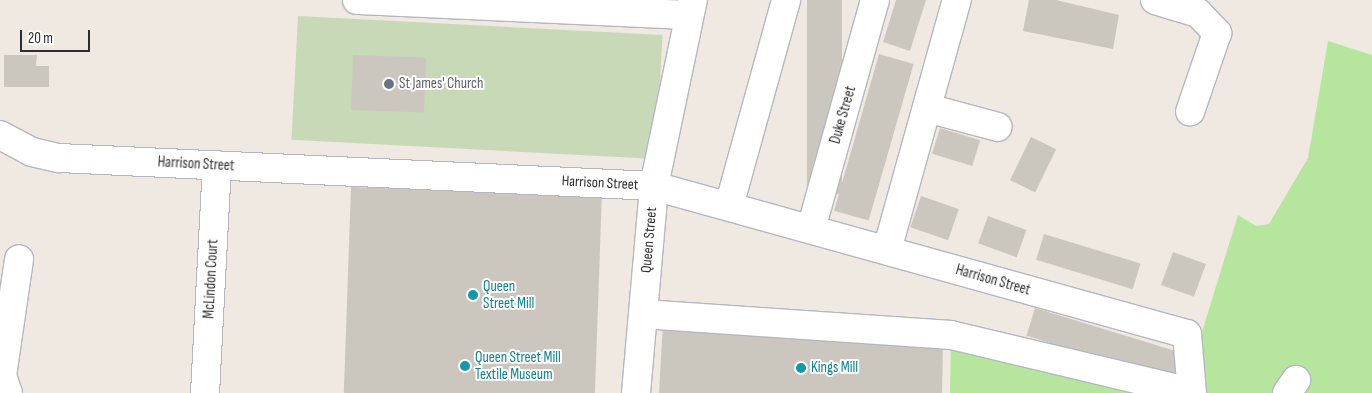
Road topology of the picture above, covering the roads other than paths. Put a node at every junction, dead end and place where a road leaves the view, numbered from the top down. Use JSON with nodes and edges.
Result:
{"nodes":[{"id":1,"x":369,"y":0,"type":"edge"},
{"id":2,"x":786,"y":0,"type":"edge"},
{"id":3,"x":875,"y":0,"type":"edge"},
{"id":4,"x":957,"y":0,"type":"edge"},
{"id":5,"x":1155,"y":0,"type":"edge"},
{"id":6,"x":604,"y":6,"type":"edge"},
{"id":7,"x":691,"y":8,"type":"edge"},
{"id":8,"x":927,"y":108,"type":"junction"},
{"id":9,"x":1190,"y":112,"type":"dead end"},
{"id":10,"x":998,"y":127,"type":"dead end"},
{"id":11,"x":0,"y":135,"type":"edge"},
{"id":12,"x":217,"y":165,"type":"junction"},
{"id":13,"x":654,"y":186,"type":"junction"},
{"id":14,"x":729,"y":206,"type":"junction"},
{"id":15,"x":810,"y":229,"type":"junction"},
{"id":16,"x":887,"y":250,"type":"junction"},
{"id":17,"x":19,"y":259,"type":"dead end"},
{"id":18,"x":643,"y":314,"type":"junction"},
{"id":19,"x":8,"y":393,"type":"edge"},
{"id":20,"x":205,"y":393,"type":"edge"},
{"id":21,"x":636,"y":393,"type":"edge"},
{"id":22,"x":1191,"y":393,"type":"edge"}],
"edges":[{"from":1,"to":6,"type":"street"},
{"from":2,"to":14,"type":"street"},
{"from":3,"to":15,"type":"street","name":"Duke Street"},
{"from":4,"to":8,"type":"street"},
{"from":5,"to":9,"type":"street"},
{"from":6,"to":7,"type":"street"},
{"from":7,"to":13,"type":"street","name":"Queen Street"},
{"from":8,"to":10,"type":"street"},
{"from":8,"to":16,"type":"street"},
{"from":11,"to":12,"type":"street","name":"Harrison Street"},
{"from":12,"to":13,"type":"street","name":"Harrison Street"},
{"from":12,"to":20,"type":"street","name":"McLindon Court"},
{"from":13,"to":14,"type":"street","name":"Harrison Street"},
{"from":13,"to":18,"type":"street","name":"Queen Street"},
{"from":14,"to":15,"type":"street","name":"Harrison Street"},
{"from":15,"to":16,"type":"street","name":"Harrison Street"},
{"from":16,"to":22,"type":"street","name":"Harrison Street"},
{"from":17,"to":19,"type":"street"},
{"from":18,"to":21,"type":"street","name":"Queen Street"},
{"from":18,"to":22,"type":"street"}]}
